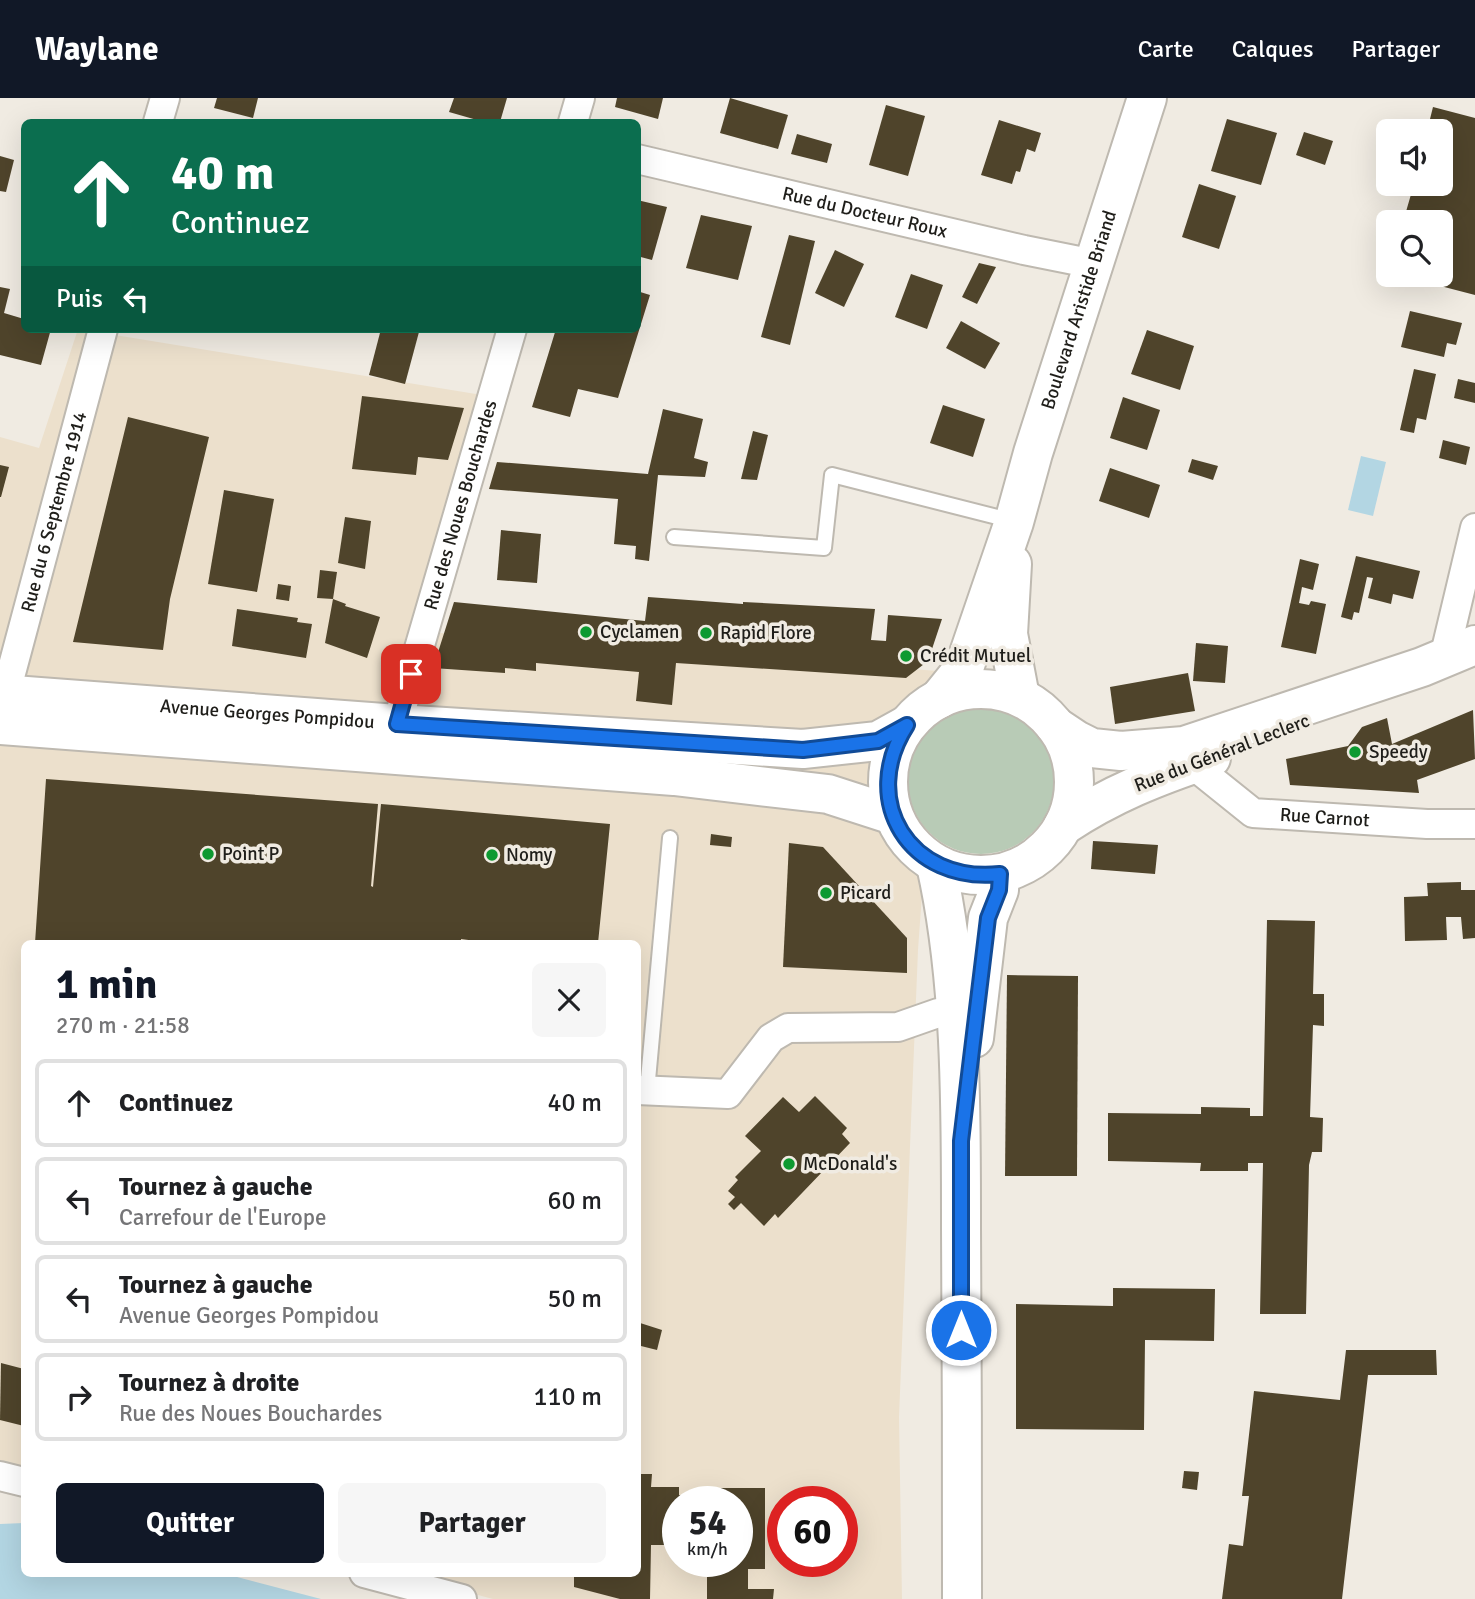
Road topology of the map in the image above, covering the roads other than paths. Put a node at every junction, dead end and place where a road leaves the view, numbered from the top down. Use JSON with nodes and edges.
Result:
{"nodes":[{"id":1,"x":165,"y":98,"type":"edge"},
{"id":2,"x":580,"y":98,"type":"edge"},
{"id":3,"x":1147,"y":98,"type":"edge"},
{"id":4,"x":159,"y":119,"type":"edge"},
{"id":5,"x":574,"y":119,"type":"edge"},
{"id":6,"x":641,"y":160,"type":"edge"},
{"id":7,"x":1094,"y":264,"type":"junction"},
{"id":8,"x":102,"y":333,"type":"edge"},
{"id":9,"x":511,"y":333,"type":"edge"},
{"id":10,"x":1014,"y":522,"type":"junction"},
{"id":11,"x":1475,"y":528,"type":"edge"},
{"id":12,"x":674,"y":537,"type":"dead end"},
{"id":13,"x":1466,"y":603,"type":"edge"},
{"id":14,"x":1447,"y":657,"type":"edge"},
{"id":15,"x":1020,"y":697,"type":"junction"},
{"id":16,"x":939,"y":699,"type":"junction"},
{"id":17,"x":3,"y":705,"type":"edge"},
{"id":18,"x":397,"y":724,"type":"junction"},
{"id":19,"x":907,"y":725,"type":"junction"},
{"id":20,"x":1055,"y":726,"type":"junction"},
{"id":21,"x":1192,"y":764,"type":"junction"},
{"id":22,"x":893,"y":815,"type":"junction"},
{"id":23,"x":1475,"y":824,"type":"edge"},
{"id":24,"x":1063,"y":826,"type":"junction"},
{"id":25,"x":670,"y":838,"type":"dead end"},
{"id":26,"x":936,"y":865,"type":"junction"},
{"id":27,"x":1000,"y":874,"type":"junction"},
{"id":28,"x":955,"y":1013,"type":"junction"},
{"id":29,"x":642,"y":1091,"type":"edge"},
{"id":30,"x":961,"y":1141,"type":"junction"},
{"id":31,"x":0,"y":1476,"type":"edge"},
{"id":32,"x":21,"y":1481,"type":"edge"},
{"id":33,"x":379,"y":1577,"type":"edge"},
{"id":34,"x":462,"y":1599,"type":"edge"},
{"id":35,"x":962,"y":1599,"type":"edge"}],
"edges":[{"from":1,"to":4,"type":"street"},
{"from":2,"to":5,"type":"street"},
{"from":3,"to":7,"type":"main road","name":"Boulevard Aristide Briand"},
{"from":6,"to":7,"type":"street","name":"Rue du Docteur Roux"},
{"from":7,"to":10,"type":"main road","name":"Boulevard Aristide Briand"},
{"from":8,"to":17,"type":"street","name":"Rue du 6 Septembre 1914"},
{"from":9,"to":18,"type":"street","name":"Rue des Noues Bouchardes"},
{"from":10,"to":12,"type":"lane"},
{"from":10,"to":15,"type":"main road"},
{"from":10,"to":16,"type":"main road"},
{"from":11,"to":13,"type":"street"},
{"from":13,"to":14,"type":"street"},
{"from":14,"to":20,"type":"main road","name":"Rue du Général Leclerc"},
{"from":14,"to":21,"type":"main road","name":"Rue du Général Leclerc"},
{"from":15,"to":16,"type":"main road"},
{"from":15,"to":20,"type":"main road"},
{"from":16,"to":19,"type":"main road"},
{"from":17,"to":18,"type":"main road","name":"Avenue Georges Pompidou"},
{"from":17,"to":22,"type":"main road","name":"Avenue Georges Pompidou"},
{"from":18,"to":19,"type":"main road","name":"Avenue Georges Pompidou"},
{"from":19,"to":22,"type":"main road"},
{"from":20,"to":24,"type":"main road"},
{"from":21,"to":23,"type":"street","name":"Rue Carnot"},
{"from":21,"to":24,"type":"main road","name":"Rue du Général Leclerc"},
{"from":22,"to":26,"type":"main road"},
{"from":24,"to":27,"type":"main road"},
{"from":25,"to":29,"type":"lane"},
{"from":26,"to":27,"type":"main road"},
{"from":26,"to":28,"type":"main road"},
{"from":27,"to":30,"type":"main road"},
{"from":28,"to":29,"type":"street"},
{"from":28,"to":30,"type":"main road"},
{"from":30,"to":35,"type":"main road"},
{"from":31,"to":32,"type":"street"},
{"from":33,"to":34,"type":"street"}]}
